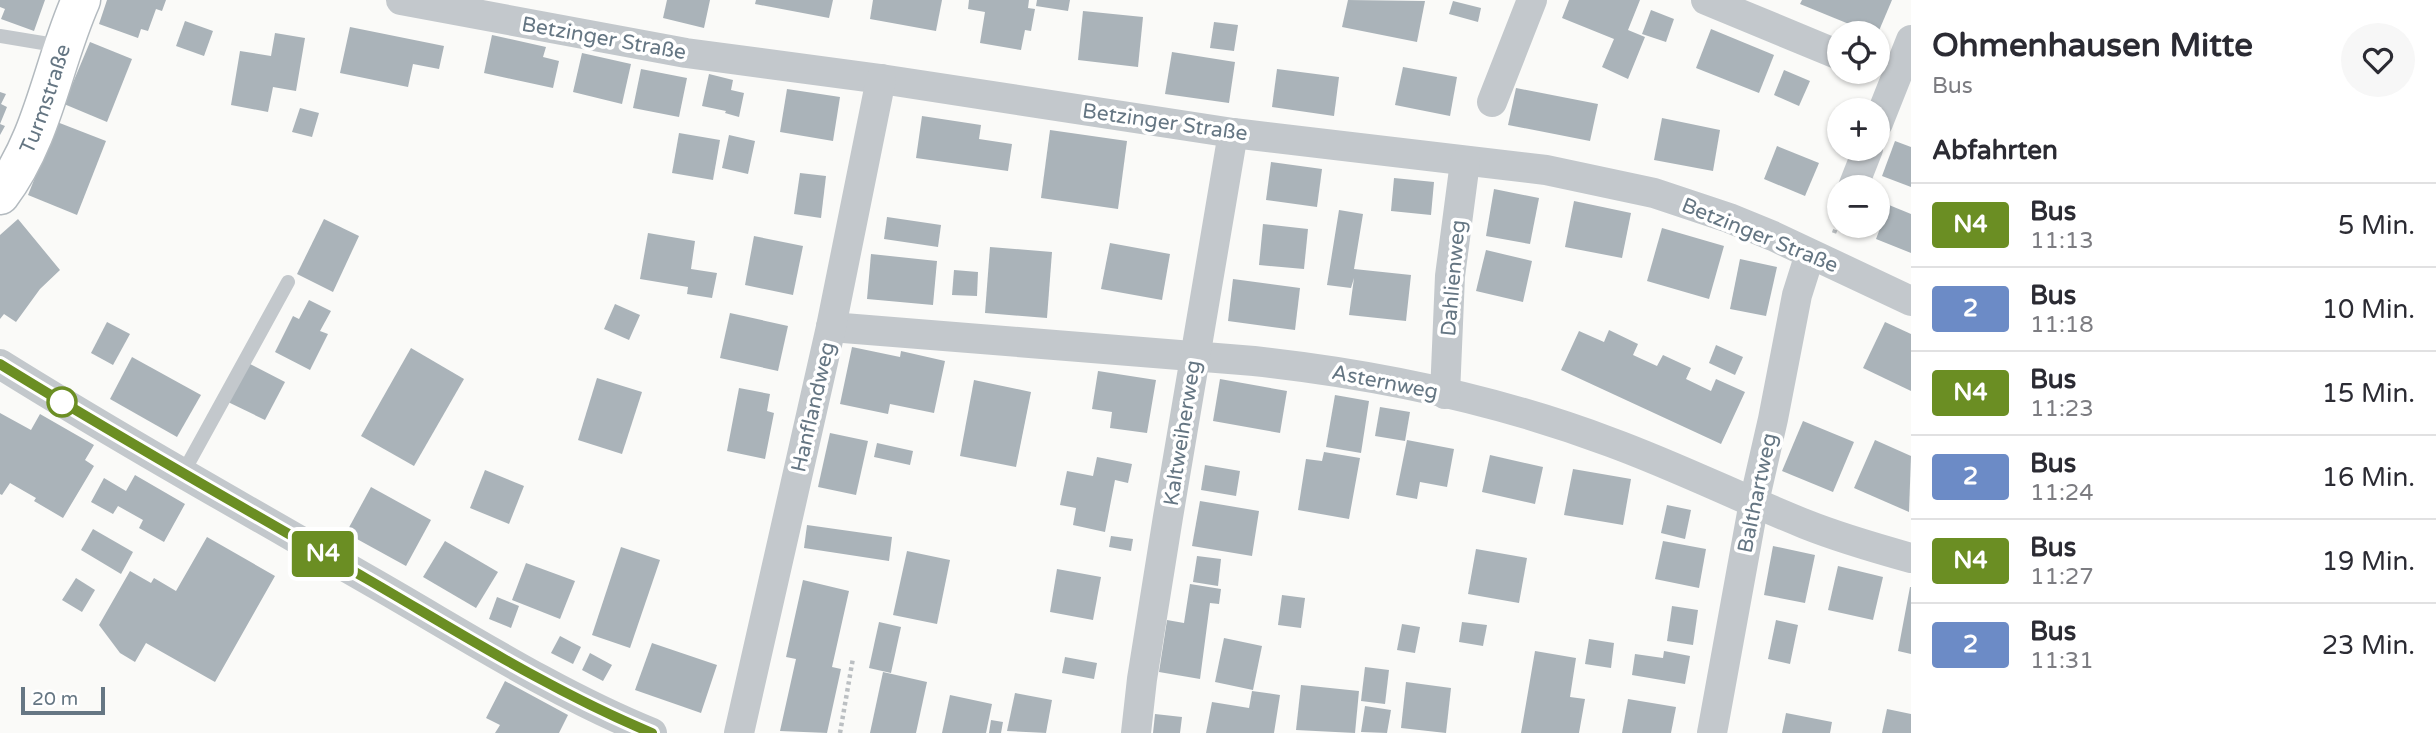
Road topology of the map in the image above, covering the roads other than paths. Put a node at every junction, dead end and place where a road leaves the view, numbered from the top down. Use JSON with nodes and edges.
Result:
{"nodes":[{"id":1,"x":81,"y":0,"type":"edge"},
{"id":2,"x":401,"y":0,"type":"edge"},
{"id":3,"x":1532,"y":0,"type":"edge"},
{"id":4,"x":1706,"y":0,"type":"edge"},
{"id":5,"x":0,"y":36,"type":"edge"},
{"id":6,"x":1911,"y":40,"type":"edge"},
{"id":7,"x":63,"y":46,"type":"junction"},
{"id":8,"x":1827,"y":50,"type":"edge"},
{"id":9,"x":1890,"y":70,"type":"edge"},
{"id":10,"x":881,"y":79,"type":"junction"},
{"id":11,"x":1492,"y":102,"type":"dead end"},
{"id":12,"x":1233,"y":133,"type":"junction"},
{"id":13,"x":1465,"y":162,"type":"junction"},
{"id":14,"x":0,"y":195,"type":"edge"},
{"id":15,"x":1810,"y":254,"type":"junction"},
{"id":16,"x":288,"y":282,"type":"dead end"},
{"id":17,"x":1911,"y":301,"type":"edge"},
{"id":18,"x":831,"y":327,"type":"junction"},
{"id":19,"x":1195,"y":356,"type":"junction"},
{"id":20,"x":0,"y":364,"type":"edge"},
{"id":21,"x":1445,"y":394,"type":"junction"},
{"id":22,"x":184,"y":474,"type":"junction"},
{"id":23,"x":1754,"y":502,"type":"junction"},
{"id":24,"x":1911,"y":558,"type":"edge"},
{"id":25,"x":652,"y":733,"type":"edge"},
{"id":26,"x":739,"y":733,"type":"edge"},
{"id":27,"x":1136,"y":733,"type":"edge"},
{"id":28,"x":1712,"y":733,"type":"edge"}],
"edges":[{"from":1,"to":7,"type":"street","name":"Turmstraße"},
{"from":2,"to":10,"type":"street","name":"Betzinger Straße"},
{"from":3,"to":11,"type":"street"},
{"from":4,"to":8,"type":"street"},
{"from":5,"to":7,"type":"lane"},
{"from":6,"to":9,"type":"street"},
{"from":7,"to":14,"type":"street","name":"Turmstraße"},
{"from":10,"to":12,"type":"street","name":"Betzinger Straße"},
{"from":10,"to":18,"type":"street","name":"Hanflandweg"},
{"from":12,"to":13,"type":"street","name":"Betzinger Straße"},
{"from":12,"to":19,"type":"street","name":"Kaltweiherweg"},
{"from":13,"to":15,"type":"street","name":"Betzinger Straße"},
{"from":13,"to":21,"type":"street","name":"Dahlienweg"},
{"from":15,"to":17,"type":"street","name":"Betzinger Straße"},
{"from":15,"to":23,"type":"street","name":"Balthartweg"},
{"from":16,"to":22,"type":"lane"},
{"from":18,"to":19,"type":"street","name":"Asternweg"},
{"from":18,"to":26,"type":"street","name":"Hanflandweg"},
{"from":19,"to":21,"type":"street","name":"Asternweg"},
{"from":19,"to":27,"type":"street","name":"Kaltweiherweg"},
{"from":20,"to":22,"type":"street"},
{"from":21,"to":23,"type":"street","name":"Asternweg"},
{"from":22,"to":25,"type":"street"},
{"from":23,"to":24,"type":"street","name":"Asternweg"},
{"from":23,"to":28,"type":"street","name":"Balthartweg"}]}
